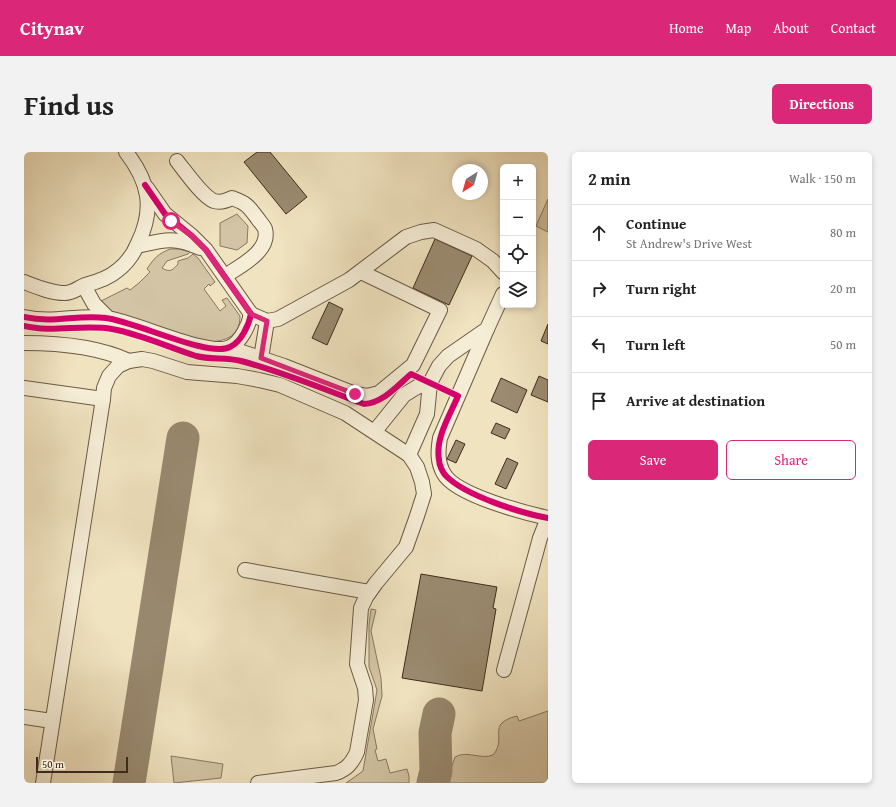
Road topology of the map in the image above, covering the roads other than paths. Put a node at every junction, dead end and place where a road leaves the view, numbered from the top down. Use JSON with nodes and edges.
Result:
{"nodes":[{"id":1,"x":126,"y":152,"type":"edge"},
{"id":2,"x":178,"y":161,"type":"dead end"},
{"id":3,"x":145,"y":185,"type":"junction"},
{"id":4,"x":137,"y":246,"type":"junction"},
{"id":5,"x":206,"y":250,"type":"junction"},
{"id":6,"x":500,"y":269,"type":"edge"},
{"id":7,"x":24,"y":272,"type":"edge"},
{"id":8,"x":361,"y":272,"type":"junction"},
{"id":9,"x":225,"y":276,"type":"junction"},
{"id":10,"x":24,"y":282,"type":"edge"},
{"id":11,"x":84,"y":286,"type":"junction"},
{"id":12,"x":500,"y":301,"type":"edge"},
{"id":13,"x":251,"y":314,"type":"junction"},
{"id":14,"x":24,"y":317,"type":"edge"},
{"id":15,"x":108,"y":318,"type":"junction"},
{"id":16,"x":267,"y":321,"type":"junction"},
{"id":17,"x":487,"y":329,"type":"junction"},
{"id":18,"x":24,"y":343,"type":"edge"},
{"id":19,"x":230,"y":348,"type":"junction"},
{"id":20,"x":261,"y":358,"type":"junction"},
{"id":21,"x":129,"y":362,"type":"junction"},
{"id":22,"x":430,"y":383,"type":"junction"},
{"id":23,"x":24,"y":388,"type":"edge"},
{"id":24,"x":103,"y":399,"type":"junction"},
{"id":25,"x":375,"y":431,"type":"junction"},
{"id":26,"x":409,"y":454,"type":"junction"},
{"id":27,"x":548,"y":518,"type":"edge"},
{"id":28,"x":245,"y":570,"type":"dead end"},
{"id":29,"x":369,"y":592,"type":"junction"},
{"id":30,"x":504,"y":670,"type":"dead end"},
{"id":31,"x":24,"y":717,"type":"edge"},
{"id":32,"x":52,"y":721,"type":"junction"},
{"id":33,"x":43,"y":783,"type":"edge"},
{"id":34,"x":258,"y":783,"type":"edge"}],
"edges":[{"from":1,"to":3,"type":"street"},
{"from":2,"to":9,"type":"street"},
{"from":3,"to":4,"type":"street"},
{"from":3,"to":5,"type":"street"},
{"from":4,"to":5,"type":"street"},
{"from":4,"to":11,"type":"street"},
{"from":5,"to":9,"type":"street"},
{"from":6,"to":8,"type":"street"},
{"from":7,"to":11,"type":"street"},
{"from":8,"to":16,"type":"street"},
{"from":8,"to":20,"type":"street"},
{"from":9,"to":13,"type":"street"},
{"from":10,"to":11,"type":"street"},
{"from":11,"to":15,"type":"street"},
{"from":12,"to":17,"type":"street"},
{"from":13,"to":16,"type":"street"},
{"from":13,"to":19,"type":"street"},
{"from":14,"to":15,"type":"street"},
{"from":15,"to":19,"type":"street"},
{"from":16,"to":20,"type":"street"},
{"from":17,"to":22,"type":"street"},
{"from":17,"to":27,"type":"street"},
{"from":18,"to":21,"type":"street"},
{"from":19,"to":20,"type":"street"},
{"from":21,"to":24,"type":"street"},
{"from":21,"to":25,"type":"street"},
{"from":22,"to":25,"type":"street"},
{"from":22,"to":26,"type":"street"},
{"from":23,"to":24,"type":"street"},
{"from":24,"to":32,"type":"street"},
{"from":25,"to":26,"type":"street"},
{"from":26,"to":29,"type":"street"},
{"from":27,"to":30,"type":"street"},
{"from":28,"to":29,"type":"street"},
{"from":29,"to":34,"type":"street"},
{"from":31,"to":32,"type":"street"},
{"from":32,"to":33,"type":"street"}]}
